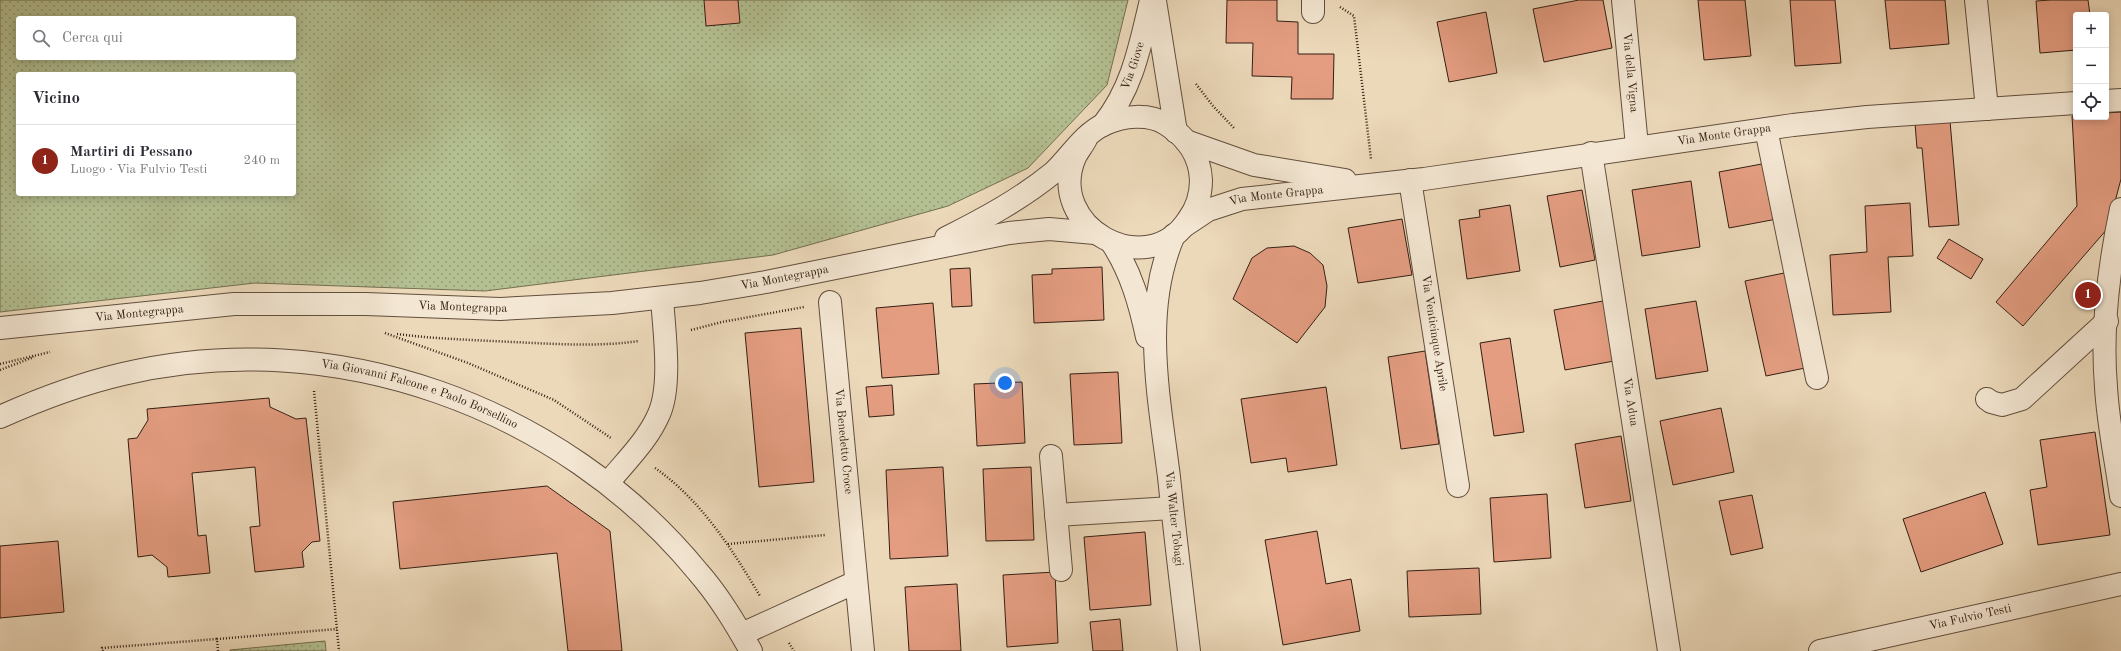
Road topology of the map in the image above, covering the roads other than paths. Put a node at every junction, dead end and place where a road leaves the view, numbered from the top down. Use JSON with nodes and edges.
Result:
{"nodes":[{"id":1,"x":1151,"y":0,"type":"edge"},
{"id":2,"x":1155,"y":0,"type":"edge"},
{"id":3,"x":1623,"y":0,"type":"edge"},
{"id":4,"x":1976,"y":0,"type":"edge"},
{"id":5,"x":2121,"y":100,"type":"edge"},
{"id":6,"x":2109,"y":101,"type":"edge"},
{"id":7,"x":2073,"y":103,"type":"edge"},
{"id":8,"x":1986,"y":109,"type":"junction"},
{"id":9,"x":1103,"y":125,"type":"junction"},
{"id":10,"x":1766,"y":129,"type":"junction"},
{"id":11,"x":1181,"y":136,"type":"junction"},
{"id":12,"x":1086,"y":139,"type":"junction"},
{"id":13,"x":1637,"y":146,"type":"junction"},
{"id":14,"x":1591,"y":153,"type":"junction"},
{"id":15,"x":1410,"y":180,"type":"junction"},
{"id":16,"x":1374,"y":185,"type":"junction"},
{"id":17,"x":2121,"y":209,"type":"edge"},
{"id":18,"x":1179,"y":231,"type":"junction"},
{"id":19,"x":1103,"y":238,"type":"junction"},
{"id":20,"x":921,"y":250,"type":"junction"},
{"id":21,"x":662,"y":298,"type":"junction"},
{"id":22,"x":830,"y":302,"type":"dead end"},
{"id":23,"x":2107,"y":321,"type":"junction"},
{"id":24,"x":0,"y":328,"type":"edge"},
{"id":25,"x":1817,"y":378,"type":"dead end"},
{"id":26,"x":1158,"y":385,"type":"junction"},
{"id":27,"x":1987,"y":399,"type":"dead end"},
{"id":28,"x":0,"y":416,"type":"edge"},
{"id":29,"x":1051,"y":456,"type":"dead end"},
{"id":30,"x":608,"y":484,"type":"junction"},
{"id":31,"x":1458,"y":486,"type":"dead end"},
{"id":32,"x":2121,"y":496,"type":"edge"},
{"id":33,"x":1172,"y":508,"type":"junction"},
{"id":34,"x":1056,"y":515,"type":"junction"},
{"id":35,"x":1061,"y":570,"type":"dead end"},
{"id":36,"x":856,"y":582,"type":"junction"},
{"id":37,"x":2121,"y":584,"type":"edge"},
{"id":38,"x":746,"y":643,"type":"edge"},
{"id":39,"x":863,"y":651,"type":"edge"},
{"id":40,"x":1189,"y":651,"type":"edge"},
{"id":41,"x":1669,"y":651,"type":"edge"},
{"id":42,"x":1820,"y":651,"type":"edge"}],
"edges":[{"from":1,"to":9,"type":"street","name":"Via Giove"},
{"from":2,"to":11,"type":"street","name":"Via Giove"},
{"from":3,"to":13,"type":"street","name":"Via della Vigna"},
{"from":4,"to":8,"type":"street"},
{"from":5,"to":6,"type":"street"},
{"from":7,"to":8,"type":"street","name":"Via Monte Grappa"},
{"from":8,"to":10,"type":"street","name":"Via Monte Grappa"},
{"from":9,"to":11,"type":"street"},
{"from":9,"to":12,"type":"street"},
{"from":10,"to":13,"type":"street","name":"Via Monte Grappa"},
{"from":10,"to":25,"type":"street"},
{"from":11,"to":16,"type":"street","name":"Via Monte Grappa"},
{"from":11,"to":18,"type":"street"},
{"from":12,"to":19,"type":"street"},
{"from":12,"to":20,"type":"street","name":"Via Montegrappa"},
{"from":13,"to":14,"type":"street","name":"Via Monte Grappa"},
{"from":14,"to":15,"type":"street","name":"Via Monte Grappa"},
{"from":14,"to":41,"type":"street","name":"Via Adua"},
{"from":15,"to":16,"type":"street","name":"Via Monte Grappa"},
{"from":15,"to":31,"type":"street","name":"Via Venticinque Aprile"},
{"from":16,"to":18,"type":"street","name":"Via Monte Grappa"},
{"from":17,"to":23,"type":"street"},
{"from":18,"to":19,"type":"street"},
{"from":18,"to":26,"type":"street","name":"Via Walter Tobagi"},
{"from":19,"to":20,"type":"street","name":"Via Montegrappa"},
{"from":19,"to":26,"type":"street","name":"Via Walter Tobagi"},
{"from":20,"to":21,"type":"street","name":"Via Montegrappa"},
{"from":21,"to":24,"type":"street","name":"Via Montegrappa"},
{"from":21,"to":30,"type":"street"},
{"from":22,"to":36,"type":"street","name":"Via Benedetto Croce"},
{"from":23,"to":27,"type":"street"},
{"from":23,"to":32,"type":"street"},
{"from":26,"to":33,"type":"street","name":"Via Walter Tobagi"},
{"from":28,"to":30,"type":"street","name":"Via Giovanni Falcone e Paolo Borsellino"},
{"from":29,"to":34,"type":"street"},
{"from":30,"to":38,"type":"street","name":"Via Giovanni Falcone e Paolo Borsellino"},
{"from":33,"to":34,"type":"street"},
{"from":33,"to":40,"type":"street","name":"Via Walter Tobagi"},
{"from":34,"to":35,"type":"street"},
{"from":36,"to":38,"type":"street"},
{"from":36,"to":39,"type":"street","name":"Via Benedetto Croce"},
{"from":37,"to":42,"type":"street","name":"Via Fulvio Testi"}]}
